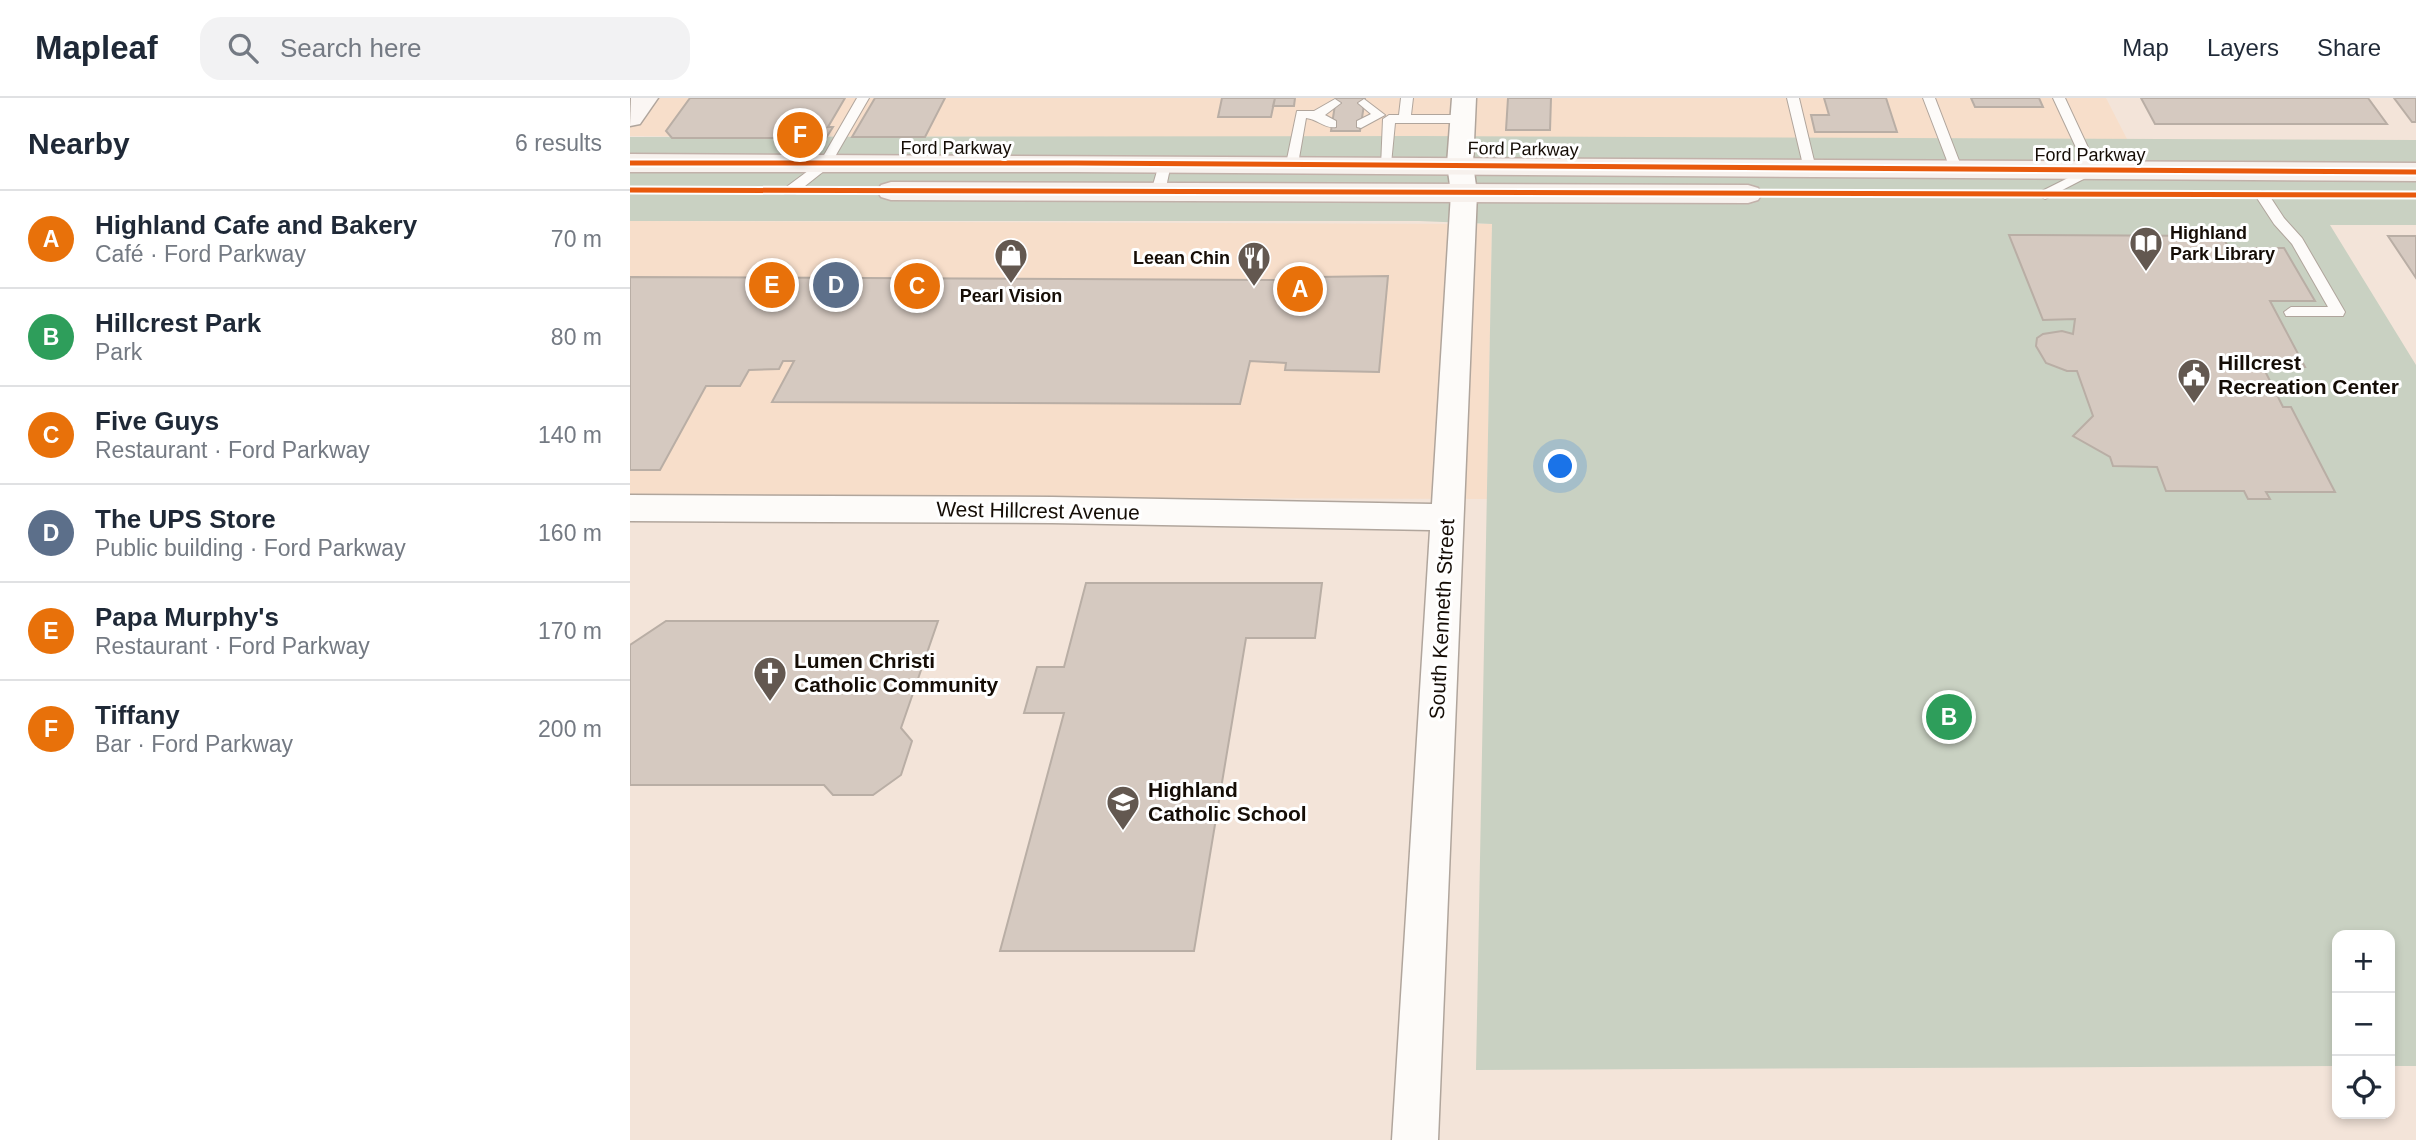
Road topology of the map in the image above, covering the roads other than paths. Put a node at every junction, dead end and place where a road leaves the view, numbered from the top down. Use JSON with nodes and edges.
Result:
{"nodes":[{"id":1,"x":645,"y":98,"type":"edge"},
{"id":2,"x":863,"y":98,"type":"edge"},
{"id":3,"x":1407,"y":98,"type":"edge"},
{"id":4,"x":1793,"y":98,"type":"edge"},
{"id":5,"x":1929,"y":98,"type":"edge"},
{"id":6,"x":2059,"y":98,"type":"edge"},
{"id":7,"x":1464,"y":109,"type":"edge"},
{"id":8,"x":1316,"y":114,"type":"junction"},
{"id":9,"x":1384,"y":117,"type":"junction"},
{"id":10,"x":630,"y":118,"type":"edge"},
{"id":11,"x":1405,"y":119,"type":"junction"},
{"id":12,"x":630,"y":163,"type":"edge"},
{"id":13,"x":825,"y":164,"type":"junction"},
{"id":14,"x":1165,"y":164,"type":"junction"},
{"id":15,"x":1292,"y":164,"type":"junction"},
{"id":16,"x":1385,"y":164,"type":"junction"},
{"id":17,"x":1460,"y":164,"type":"junction"},
{"id":18,"x":1810,"y":169,"type":"junction"},
{"id":19,"x":1957,"y":170,"type":"junction"},
{"id":20,"x":2093,"y":170,"type":"junction"},
{"id":21,"x":2416,"y":172,"type":"edge"},
{"id":22,"x":630,"y":190,"type":"edge"},
{"id":23,"x":790,"y":191,"type":"junction"},
{"id":24,"x":1158,"y":192,"type":"junction"},
{"id":25,"x":1464,"y":193,"type":"junction"},
{"id":26,"x":2045,"y":195,"type":"junction"},
{"id":27,"x":2262,"y":195,"type":"junction"},
{"id":28,"x":2416,"y":195,"type":"edge"},
{"id":29,"x":2291,"y":312,"type":"dead end"},
{"id":30,"x":630,"y":508,"type":"edge"},
{"id":31,"x":1447,"y":517,"type":"junction"},
{"id":32,"x":1415,"y":1140,"type":"edge"}],
"edges":[{"from":1,"to":10,"type":"street"},
{"from":2,"to":13,"type":"lane"},
{"from":3,"to":11,"type":"lane"},
{"from":4,"to":18,"type":"lane"},
{"from":5,"to":19,"type":"lane"},
{"from":6,"to":20,"type":"lane"},
{"from":7,"to":11,"type":"lane"},
{"from":7,"to":17,"type":"street","name":"South Kenneth Street"},
{"from":8,"to":8,"type":"lane"},
{"from":8,"to":15,"type":"lane"},
{"from":9,"to":9,"type":"lane"},
{"from":9,"to":11,"type":"lane"},
{"from":9,"to":16,"type":"lane"},
{"from":12,"to":13,"type":"main road","name":"Ford Parkway"},
{"from":13,"to":14,"type":"main road","name":"Ford Parkway"},
{"from":13,"to":23,"type":"lane"},
{"from":14,"to":15,"type":"main road","name":"Ford Parkway"},
{"from":14,"to":24,"type":"lane"},
{"from":15,"to":16,"type":"main road","name":"Ford Parkway"},
{"from":16,"to":17,"type":"main road","name":"Ford Parkway"},
{"from":17,"to":18,"type":"main road","name":"Ford Parkway"},
{"from":17,"to":25,"type":"street","name":"South Kenneth Street"},
{"from":18,"to":19,"type":"main road","name":"Ford Parkway"},
{"from":19,"to":20,"type":"main road","name":"Ford Parkway"},
{"from":20,"to":21,"type":"main road","name":"Ford Parkway"},
{"from":20,"to":26,"type":"lane"},
{"from":22,"to":23,"type":"main road","name":"Ford Parkway"},
{"from":23,"to":24,"type":"main road","name":"Ford Parkway"},
{"from":24,"to":25,"type":"main road","name":"Ford Parkway"},
{"from":25,"to":26,"type":"main road","name":"Ford Parkway"},
{"from":25,"to":31,"type":"street","name":"South Kenneth Street"},
{"from":26,"to":27,"type":"main road","name":"Ford Parkway"},
{"from":27,"to":28,"type":"main road","name":"Ford Parkway"},
{"from":27,"to":29,"type":"lane"},
{"from":30,"to":31,"type":"street","name":"West Hillcrest Avenue"},
{"from":31,"to":32,"type":"street","name":"South Kenneth Street"}]}
